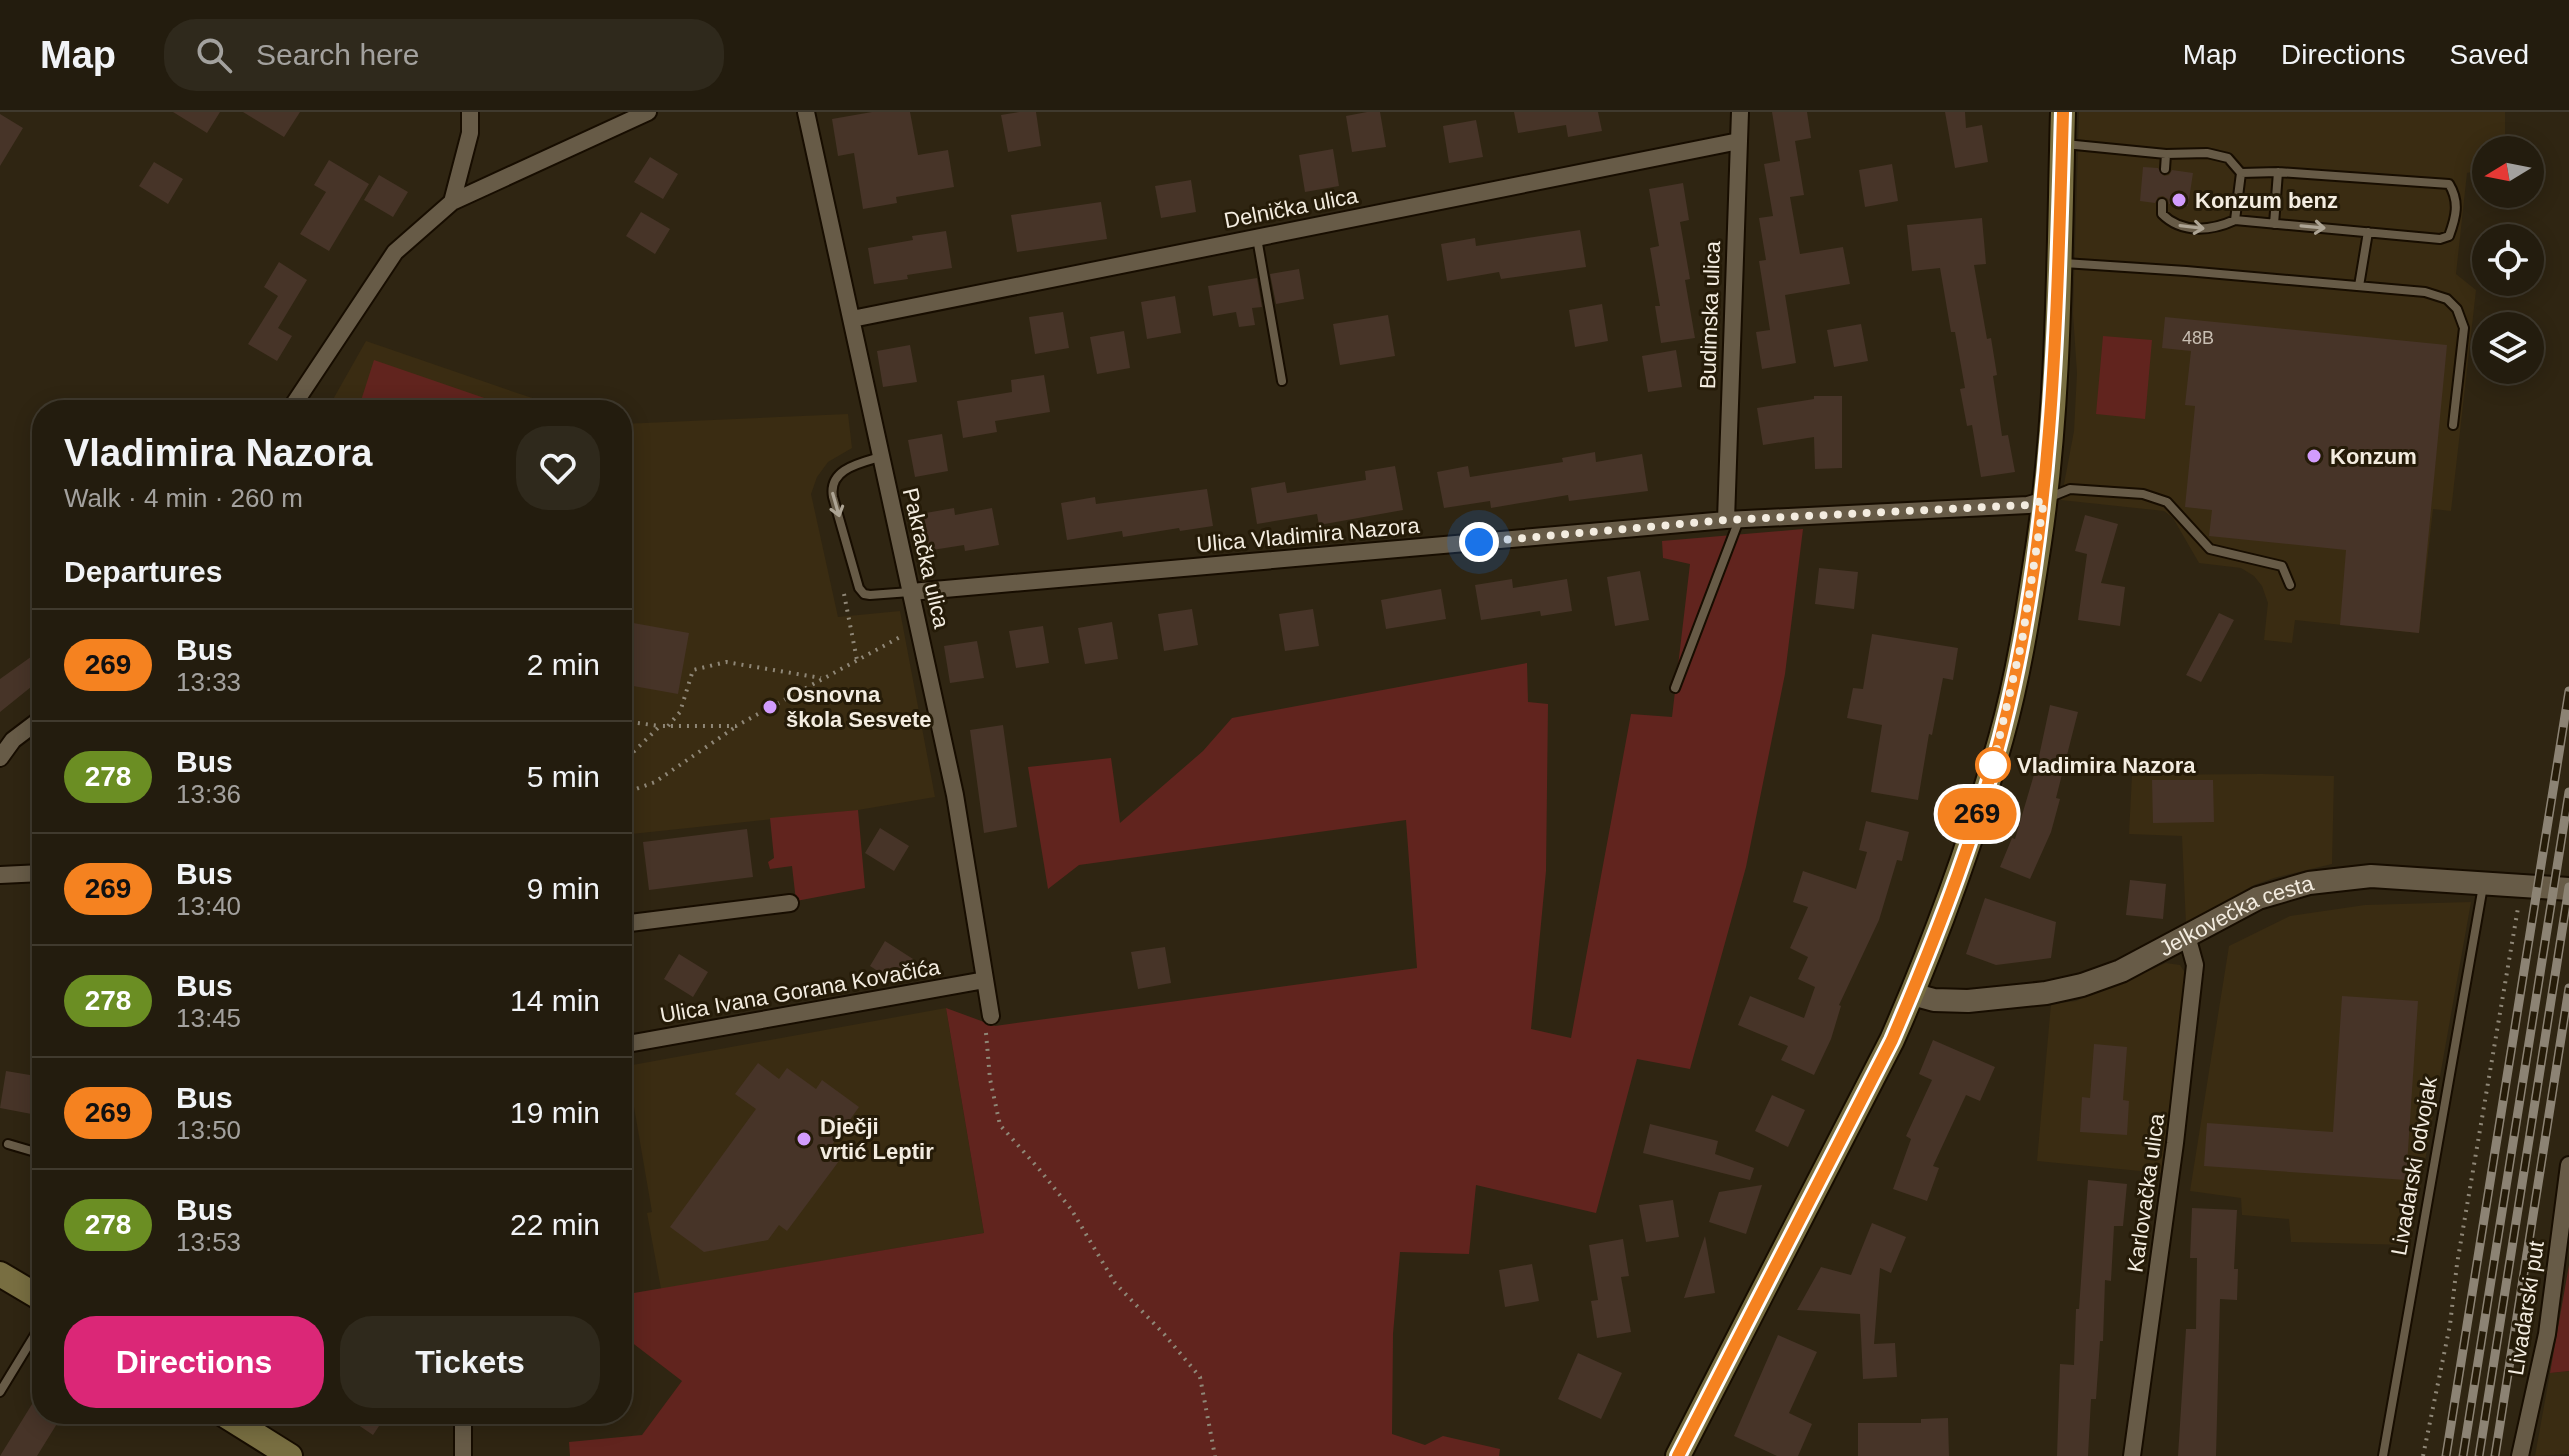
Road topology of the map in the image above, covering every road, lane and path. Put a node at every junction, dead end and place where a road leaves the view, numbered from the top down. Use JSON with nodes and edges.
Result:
{"nodes":[{"id":1,"x":470,"y":112,"type":"edge"},
{"id":2,"x":806,"y":112,"type":"edge"},
{"id":3,"x":1740,"y":112,"type":"edge"},
{"id":4,"x":2063,"y":112,"type":"edge"},
{"id":5,"x":637,"y":113,"type":"edge"},
{"id":6,"x":1739,"y":141,"type":"junction"},
{"id":7,"x":2062,"y":144,"type":"junction"},
{"id":8,"x":2166,"y":154,"type":"junction"},
{"id":9,"x":2165,"y":169,"type":"dead end"},
{"id":10,"x":2278,"y":172,"type":"junction"},
{"id":11,"x":2241,"y":173,"type":"junction"},
{"id":12,"x":452,"y":202,"type":"junction"},
{"id":13,"x":2162,"y":203,"type":"dead end"},
{"id":14,"x":2235,"y":220,"type":"junction"},
{"id":15,"x":2274,"y":224,"type":"junction"},
{"id":16,"x":2368,"y":232,"type":"junction"},
{"id":17,"x":1257,"y":238,"type":"junction"},
{"id":18,"x":2059,"y":263,"type":"junction"},
{"id":19,"x":2359,"y":286,"type":"junction"},
{"id":20,"x":852,"y":319,"type":"junction"},
{"id":21,"x":1282,"y":381,"type":"dead end"},
{"id":22,"x":297,"y":400,"type":"edge"},
{"id":23,"x":2453,"y":425,"type":"dead end"},
{"id":24,"x":880,"y":457,"type":"junction"},
{"id":25,"x":2044,"y":500,"type":"junction"},
{"id":26,"x":1732,"y":520,"type":"junction"},
{"id":27,"x":2290,"y":585,"type":"dead end"},
{"id":28,"x":911,"y":592,"type":"junction"},
{"id":29,"x":909,"y":632,"type":"dead end"},
{"id":30,"x":824,"y":679,"type":"junction"},
{"id":31,"x":1675,"y":688,"type":"dead end"},
{"id":32,"x":632,"y":722,"type":"edge"},
{"id":33,"x":32,"y":726,"type":"edge"},
{"id":34,"x":660,"y":726,"type":"junction"},
{"id":35,"x":668,"y":726,"type":"junction"},
{"id":36,"x":736,"y":726,"type":"junction"},
{"id":37,"x":632,"y":753,"type":"edge"},
{"id":38,"x":0,"y":758,"type":"edge"},
{"id":39,"x":632,"y":790,"type":"edge"},
{"id":40,"x":32,"y":873,"type":"edge"},
{"id":41,"x":0,"y":875,"type":"edge"},
{"id":42,"x":2484,"y":883,"type":"junction"},
{"id":43,"x":2522,"y":885,"type":"junction"},
{"id":44,"x":2569,"y":889,"type":"edge"},
{"id":45,"x":790,"y":903,"type":"dead end"},
{"id":46,"x":632,"y":923,"type":"edge"},
{"id":47,"x":2187,"y":936,"type":"junction"},
{"id":48,"x":985,"y":980,"type":"junction"},
{"id":49,"x":1912,"y":994,"type":"junction"},
{"id":50,"x":991,"y":1016,"type":"joint"},
{"id":51,"x":632,"y":1043,"type":"edge"},
{"id":52,"x":8,"y":1144,"type":"dead end"},
{"id":53,"x":32,"y":1151,"type":"edge"},
{"id":54,"x":2569,"y":1165,"type":"edge"},
{"id":55,"x":0,"y":1274,"type":"edge"},
{"id":56,"x":32,"y":1293,"type":"edge"},
{"id":57,"x":32,"y":1339,"type":"edge"},
{"id":58,"x":0,"y":1392,"type":"edge"},
{"id":59,"x":239,"y":1424,"type":"edge"},
{"id":60,"x":463,"y":1424,"type":"edge"},
{"id":61,"x":290,"y":1456,"type":"edge"},
{"id":62,"x":463,"y":1456,"type":"edge"},
{"id":63,"x":1215,"y":1456,"type":"edge"},
{"id":64,"x":1678,"y":1456,"type":"edge"},
{"id":65,"x":2132,"y":1456,"type":"edge"},
{"id":66,"x":2383,"y":1456,"type":"edge"},
{"id":67,"x":2423,"y":1456,"type":"edge"},
{"id":68,"x":2520,"y":1456,"type":"edge"}],
"edges":[{"from":1,"to":12,"type":"street"},
{"from":2,"to":20,"type":"street","name":"Pakračka ulica"},
{"from":3,"to":6,"type":"street","name":"Budimska ulica"},
{"from":4,"to":7,"type":"main road"},
{"from":5,"to":12,"type":"street"},
{"from":6,"to":17,"type":"street","name":"Delnička ulica"},
{"from":6,"to":26,"type":"street","name":"Budimska ulica"},
{"from":7,"to":8,"type":"lane"},
{"from":7,"to":18,"type":"main road"},
{"from":8,"to":9,"type":"lane"},
{"from":8,"to":11,"type":"lane"},
{"from":10,"to":11,"type":"lane"},
{"from":10,"to":15,"type":"lane"},
{"from":10,"to":16,"type":"lane"},
{"from":11,"to":14,"type":"lane"},
{"from":12,"to":22,"type":"street"},
{"from":13,"to":14,"type":"lane","one_way":true},
{"from":14,"to":15,"type":"lane"},
{"from":15,"to":16,"type":"lane","one_way":true},
{"from":16,"to":19,"type":"lane"},
{"from":17,"to":20,"type":"street","name":"Delnička ulica"},
{"from":17,"to":21,"type":"lane"},
{"from":18,"to":19,"type":"lane"},
{"from":18,"to":25,"type":"main road"},
{"from":19,"to":23,"type":"lane"},
{"from":20,"to":24,"type":"street","name":"Pakračka ulica"},
{"from":24,"to":28,"type":"street","name":"Pakračka ulica"},
{"from":24,"to":28,"type":"lane","one_way":true},
{"from":25,"to":26,"type":"street","name":"Ulica Vladimira Nazora"},
{"from":25,"to":27,"type":"lane"},
{"from":25,"to":49,"type":"main road"},
{"from":26,"to":28,"type":"street","name":"Ulica Vladimira Nazora"},
{"from":26,"to":31,"type":"lane"},
{"from":28,"to":48,"type":"street","name":"Pakračka ulica"},
{"from":29,"to":30,"type":"path"},
{"from":30,"to":35,"type":"path"},
{"from":30,"to":36,"type":"path"},
{"from":32,"to":34,"type":"path"},
{"from":33,"to":38,"type":"street"},
{"from":34,"to":35,"type":"path"},
{"from":34,"to":37,"type":"path"},
{"from":35,"to":36,"type":"path"},
{"from":36,"to":39,"type":"path"},
{"from":40,"to":41,"type":"street"},
{"from":42,"to":43,"type":"street","name":"Jelkovečka cesta"},
{"from":42,"to":47,"type":"street","name":"Jelkovečka cesta"},
{"from":42,"to":66,"type":"lane","name":"Livadarski odvojak"},
{"from":43,"to":44,"type":"street","name":"Jelkovečka cesta"},
{"from":43,"to":67,"type":"path"},
{"from":45,"to":46,"type":"street"},
{"from":47,"to":49,"type":"street","name":"Jelkovečka cesta"},
{"from":47,"to":65,"type":"street","name":"Karlovačka ulica"},
{"from":48,"to":50,"type":"street","name":"Pakračka ulica"},
{"from":48,"to":51,"type":"street","name":"Ulica Ivana Gorana Kovačića"},
{"from":49,"to":64,"type":"main road"},
{"from":50,"to":63,"type":"path"},
{"from":52,"to":53,"type":"lane"},
{"from":54,"to":68,"type":"street","name":"Livadarski put"},
{"from":55,"to":56,"type":"main road"},
{"from":57,"to":58,"type":"lane"},
{"from":59,"to":61,"type":"main road"},
{"from":60,"to":62,"type":"street"}]}
